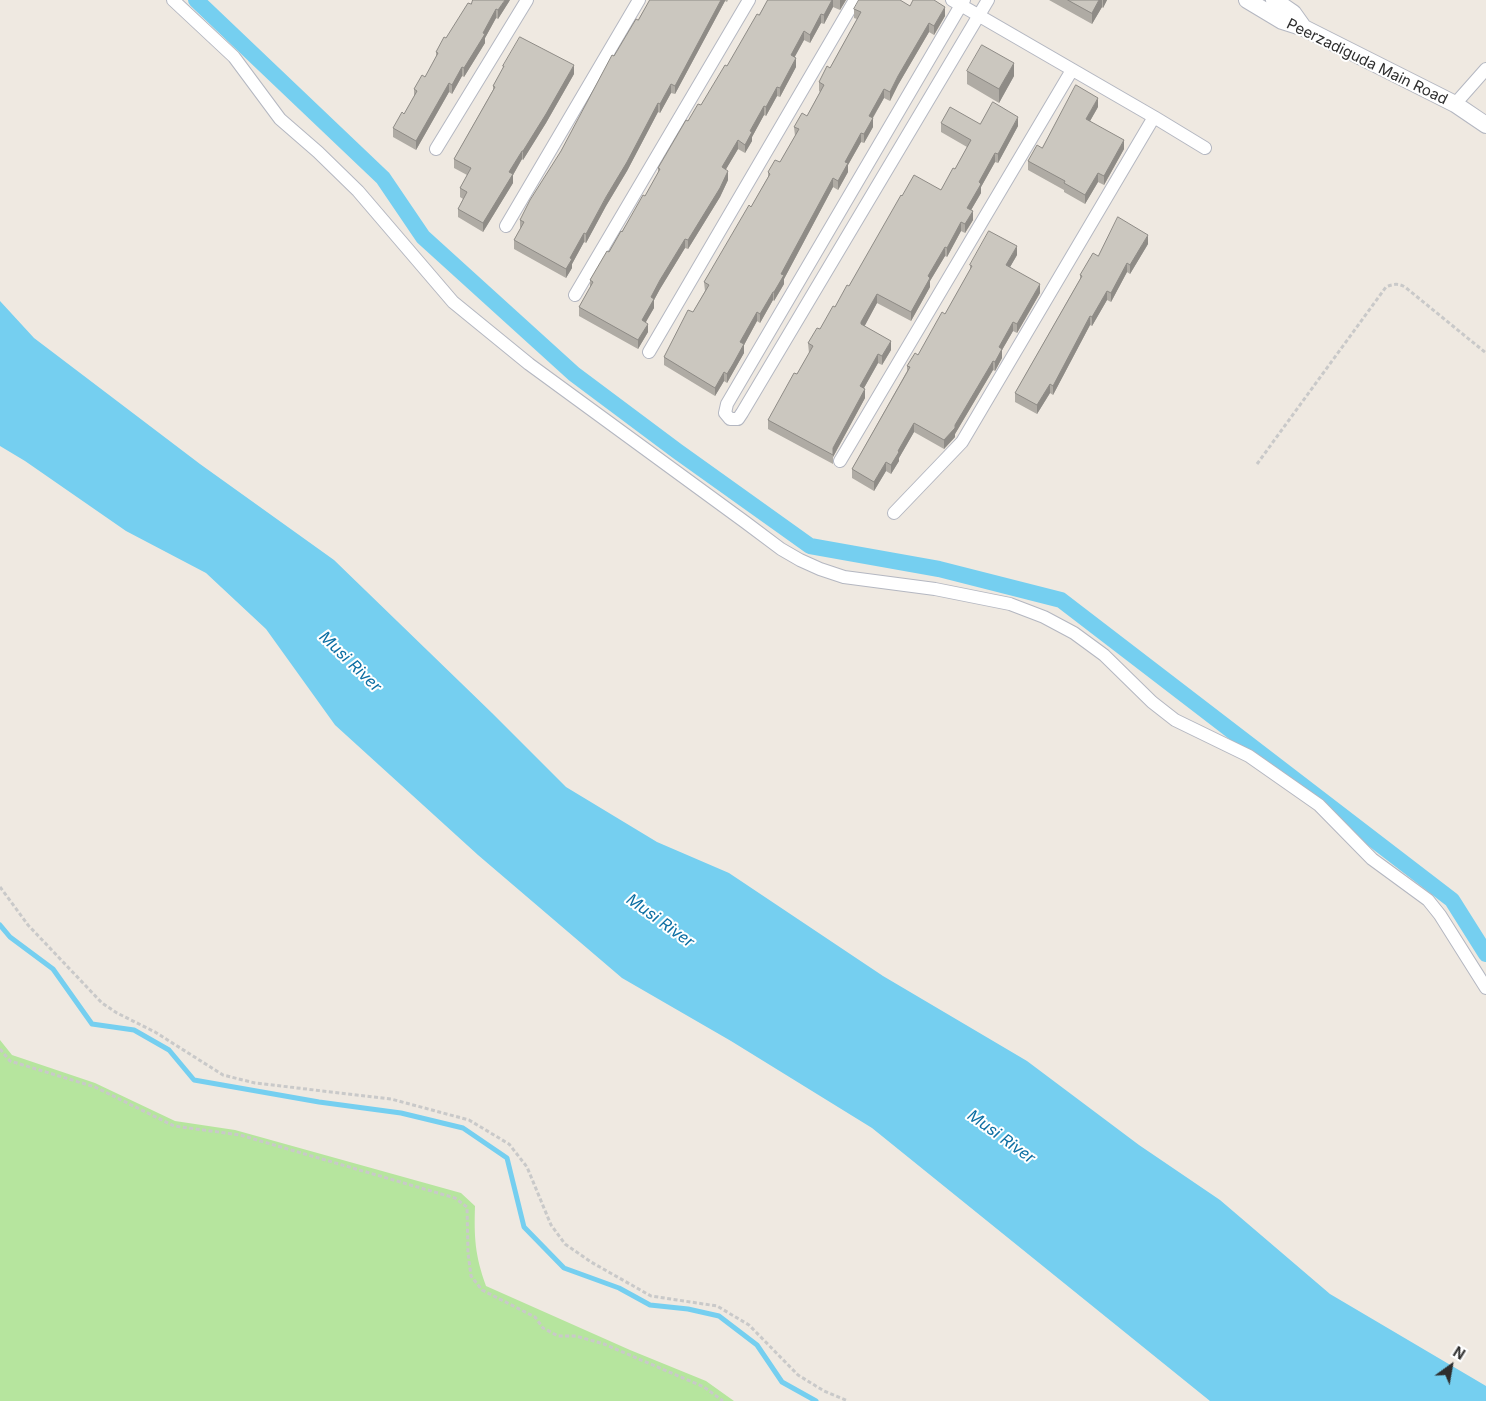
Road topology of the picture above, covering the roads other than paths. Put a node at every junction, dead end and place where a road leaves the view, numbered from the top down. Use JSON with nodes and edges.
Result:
{"nodes":[{"id":1,"x":173,"y":0,"type":"edge"},
{"id":2,"x":527,"y":0,"type":"edge"},
{"id":3,"x":639,"y":0,"type":"edge"},
{"id":4,"x":749,"y":0,"type":"edge"},
{"id":5,"x":856,"y":0,"type":"edge"},
{"id":6,"x":988,"y":0,"type":"edge"},
{"id":7,"x":1248,"y":0,"type":"edge"},
{"id":8,"x":1274,"y":0,"type":"edge"},
{"id":9,"x":959,"y":2,"type":"edge"},
{"id":10,"x":978,"y":15,"type":"junction"},
{"id":11,"x":1304,"y":28,"type":"junction"},
{"id":12,"x":1486,"y":69,"type":"edge"},
{"id":13,"x":1072,"y":70,"type":"junction"},
{"id":14,"x":1455,"y":104,"type":"junction"},
{"id":15,"x":1154,"y":117,"type":"junction"},
{"id":16,"x":1486,"y":125,"type":"edge"},
{"id":17,"x":1205,"y":148,"type":"dead end"},
{"id":18,"x":436,"y":149,"type":"dead end"},
{"id":19,"x":506,"y":226,"type":"dead end"},
{"id":20,"x":575,"y":295,"type":"dead end"},
{"id":21,"x":649,"y":352,"type":"dead end"},
{"id":22,"x":840,"y":460,"type":"dead end"},
{"id":23,"x":894,"y":513,"type":"dead end"},
{"id":24,"x":1486,"y":988,"type":"edge"}],
"edges":[{"from":1,"to":24,"type":"street"},
{"from":2,"to":18,"type":"street"},
{"from":3,"to":19,"type":"street"},
{"from":4,"to":20,"type":"street"},
{"from":5,"to":21,"type":"street"},
{"from":6,"to":10,"type":"street"},
{"from":7,"to":11,"type":"street","name":"Peerzadiguda Main Road"},
{"from":8,"to":11,"type":"street"},
{"from":9,"to":10,"type":"street"},
{"from":9,"to":10,"type":"street"},
{"from":10,"to":13,"type":"street"},
{"from":11,"to":14,"type":"street","name":"Peerzadiguda Main Road"},
{"from":12,"to":14,"type":"street"},
{"from":13,"to":15,"type":"street"},
{"from":13,"to":22,"type":"street"},
{"from":14,"to":16,"type":"street","name":"Peerzadiguda Main Road"},
{"from":15,"to":17,"type":"street"},
{"from":15,"to":23,"type":"street"}]}
